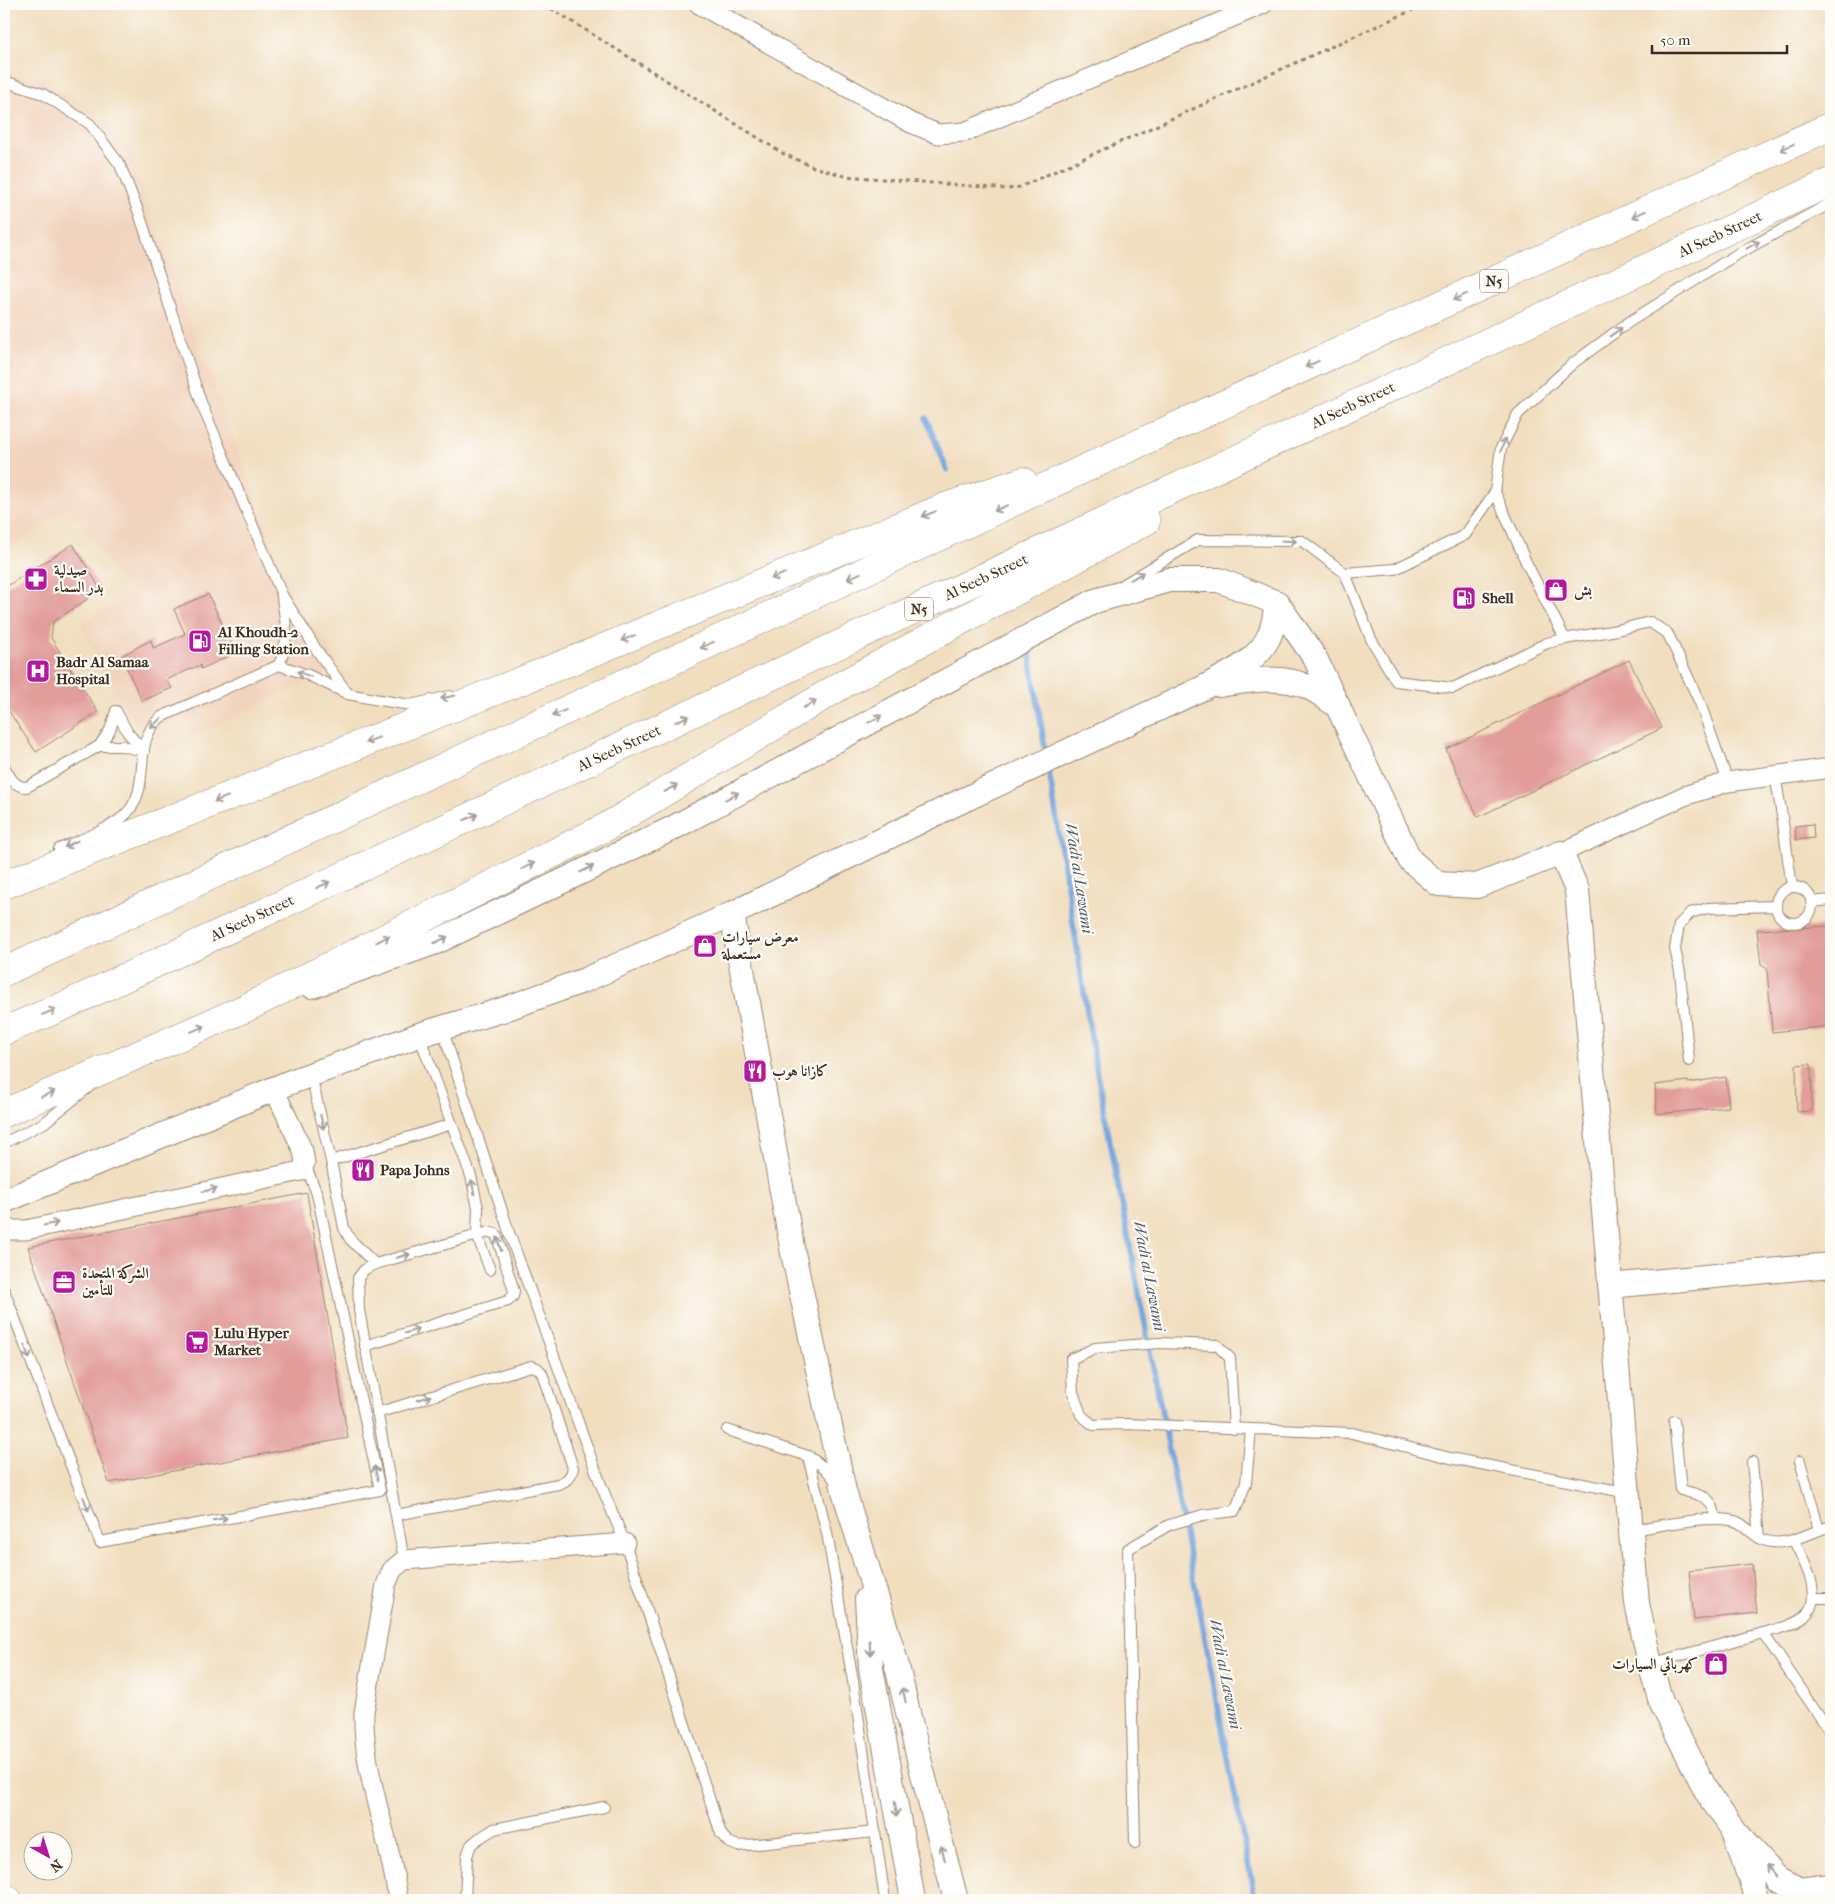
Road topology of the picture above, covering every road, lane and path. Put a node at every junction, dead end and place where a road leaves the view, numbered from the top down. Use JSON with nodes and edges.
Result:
{"nodes":[{"id":1,"x":1263,"y":4,"type":"edge"},
{"id":2,"x":706,"y":6,"type":"edge"},
{"id":3,"x":4,"y":81,"type":"edge"},
{"id":4,"x":1831,"y":126,"type":"edge"},
{"id":5,"x":1831,"y":182,"type":"edge"},
{"id":6,"x":1831,"y":203,"type":"edge"},
{"id":7,"x":1517,"y":328,"type":"junction"},
{"id":8,"x":1156,"y":436,"type":"junction"},
{"id":9,"x":1495,"y":492,"type":"junction"},
{"id":10,"x":1345,"y":573,"type":"junction"},
{"id":11,"x":282,"y":595,"type":"junction"},
{"id":12,"x":1095,"y":601,"type":"junction"},
{"id":13,"x":1277,"y":603,"type":"junction"},
{"id":14,"x":1565,"y":639,"type":"junction"},
{"id":15,"x":579,"y":658,"type":"junction"},
{"id":16,"x":279,"y":665,"type":"junction"},
{"id":17,"x":1203,"y":688,"type":"junction"},
{"id":18,"x":348,"y":694,"type":"junction"},
{"id":19,"x":1339,"y":708,"type":"junction"},
{"id":20,"x":99,"y":746,"type":"junction"},
{"id":21,"x":144,"y":751,"type":"junction"},
{"id":22,"x":4,"y":766,"type":"edge"},
{"id":23,"x":1831,"y":768,"type":"edge"},
{"id":24,"x":1775,"y":775,"type":"junction"},
{"id":25,"x":1728,"y":782,"type":"junction"},
{"id":26,"x":1561,"y":852,"type":"junction"},
{"id":27,"x":48,"y":855,"type":"dead end"},
{"id":28,"x":30,"y":863,"type":"dead end"},
{"id":29,"x":4,"y":876,"type":"edge"},
{"id":30,"x":4,"y":885,"type":"edge"},
{"id":31,"x":1792,"y":888,"type":"junction"},
{"id":32,"x":1831,"y":900,"type":"edge"},
{"id":33,"x":1811,"y":902,"type":"junction"},
{"id":34,"x":1776,"y":906,"type":"junction"},
{"id":35,"x":732,"y":914,"type":"junction"},
{"id":36,"x":4,"y":972,"type":"edge"},
{"id":37,"x":246,"y":1008,"type":"junction"},
{"id":38,"x":442,"y":1028,"type":"junction"},
{"id":39,"x":4,"y":1031,"type":"edge"},
{"id":40,"x":419,"y":1035,"type":"junction"},
{"id":41,"x":1689,"y":1061,"type":"dead end"},
{"id":42,"x":111,"y":1067,"type":"junction"},
{"id":43,"x":310,"y":1075,"type":"junction"},
{"id":44,"x":274,"y":1089,"type":"junction"},
{"id":45,"x":4,"y":1113,"type":"edge"},
{"id":46,"x":452,"y":1124,"type":"junction"},
{"id":47,"x":4,"y":1143,"type":"edge"},
{"id":48,"x":331,"y":1161,"type":"junction"},
{"id":49,"x":304,"y":1163,"type":"junction"},
{"id":50,"x":4,"y":1201,"type":"edge"},
{"id":51,"x":4,"y":1228,"type":"edge"},
{"id":52,"x":477,"y":1235,"type":"junction"},
{"id":53,"x":375,"y":1264,"type":"junction"},
{"id":54,"x":1831,"y":1266,"type":"edge"},
{"id":55,"x":490,"y":1270,"type":"dead end"},
{"id":56,"x":1610,"y":1286,"type":"junction"},
{"id":57,"x":4,"y":1290,"type":"edge"},
{"id":58,"x":365,"y":1346,"type":"junction"},
{"id":59,"x":377,"y":1413,"type":"junction"},
{"id":60,"x":1674,"y":1421,"type":"dead end"},
{"id":61,"x":1234,"y":1429,"type":"junction"},
{"id":62,"x":727,"y":1430,"type":"dead end"},
{"id":63,"x":1251,"y":1430,"type":"junction"},
{"id":64,"x":808,"y":1456,"type":"junction"},
{"id":65,"x":1800,"y":1461,"type":"dead end"},
{"id":66,"x":1752,"y":1462,"type":"dead end"},
{"id":67,"x":844,"y":1491,"type":"junction"},
{"id":68,"x":1629,"y":1493,"type":"junction"},
{"id":69,"x":396,"y":1515,"type":"junction"},
{"id":70,"x":1715,"y":1519,"type":"junction"},
{"id":71,"x":1831,"y":1526,"type":"edge"},
{"id":72,"x":1631,"y":1530,"type":"junction"},
{"id":73,"x":1819,"y":1530,"type":"junction"},
{"id":74,"x":1759,"y":1538,"type":"junction"},
{"id":75,"x":1794,"y":1541,"type":"junction"},
{"id":76,"x":625,"y":1543,"type":"junction"},
{"id":77,"x":404,"y":1560,"type":"junction"},
{"id":78,"x":866,"y":1565,"type":"junction"},
{"id":79,"x":1813,"y":1598,"type":"junction"},
{"id":80,"x":1831,"y":1598,"type":"edge"},
{"id":81,"x":1764,"y":1633,"type":"junction"},
{"id":82,"x":1650,"y":1664,"type":"junction"},
{"id":83,"x":1831,"y":1733,"type":"edge"},
{"id":84,"x":604,"y":1807,"type":"dead end"},
{"id":85,"x":1734,"y":1831,"type":"junction"},
{"id":86,"x":875,"y":1832,"type":"junction"},
{"id":87,"x":1135,"y":1843,"type":"dead end"},
{"id":88,"x":1831,"y":1886,"type":"edge"},
{"id":89,"x":4,"y":1896,"type":"edge"},
{"id":90,"x":8,"y":1900,"type":"edge"},
{"id":91,"x":398,"y":1900,"type":"edge"},
{"id":92,"x":465,"y":1900,"type":"edge"},
{"id":93,"x":885,"y":1900,"type":"edge"},
{"id":94,"x":913,"y":1900,"type":"edge"},
{"id":95,"x":956,"y":1900,"type":"edge"},
{"id":96,"x":1754,"y":1900,"type":"edge"}],
"edges":[{"from":1,"to":2,"type":"street"},
{"from":3,"to":11,"type":"lane"},
{"from":4,"to":8,"type":"main road","number":"N5","one_way":true},
{"from":5,"to":7,"type":"main road","name":"Al Seeb Street","number":"N5"},
{"from":9,"to":6,"type":"lane","one_way":true},
{"from":37,"to":7,"type":"main road","one_way":true},
{"from":39,"to":7,"type":"main road","name":"Al Seeb Street","number":"N5","one_way":true},
{"from":8,"to":15,"type":"main road","one_way":true},
{"from":8,"to":36,"type":"main road","number":"N5","one_way":true},
{"from":9,"to":10,"type":"lane"},
{"from":9,"to":14,"type":"lane"},
{"from":12,"to":10,"type":"lane","one_way":true},
{"from":10,"to":14,"type":"lane"},
{"from":11,"to":16,"type":"lane"},
{"from":11,"to":18,"type":"lane"},
{"from":12,"to":13,"type":"street"},
{"from":37,"to":12,"type":"street","one_way":true},
{"from":13,"to":17,"type":"street"},
{"from":13,"to":19,"type":"street"},
{"from":14,"to":25,"type":"lane"},
{"from":15,"to":18,"type":"lane","one_way":true},
{"from":15,"to":30,"type":"main road","one_way":true},
{"from":18,"to":16,"type":"lane","one_way":true},
{"from":16,"to":21,"type":"lane","one_way":true},
{"from":17,"to":19,"type":"street"},
{"from":17,"to":35,"type":"street"},
{"from":19,"to":26,"type":"street"},
{"from":20,"to":21,"type":"lane"},
{"from":20,"to":21,"type":"lane"},
{"from":20,"to":22,"type":"lane"},
{"from":21,"to":27,"type":"lane","one_way":true},
{"from":23,"to":24,"type":"street"},
{"from":24,"to":25,"type":"street"},
{"from":24,"to":31,"type":"lane"},
{"from":25,"to":26,"type":"street"},
{"from":26,"to":56,"type":"street"},
{"from":28,"to":29,"type":"lane"},
{"from":31,"to":33,"type":"lane"},
{"from":31,"to":34,"type":"lane"},
{"from":32,"to":33,"type":"lane"},
{"from":33,"to":34,"type":"lane"},
{"from":34,"to":41,"type":"lane"},
{"from":35,"to":38,"type":"street"},
{"from":35,"to":67,"type":"street"},
{"from":42,"to":37,"type":"main road","one_way":true},
{"from":38,"to":40,"type":"street"},
{"from":38,"to":76,"type":"lane"},
{"from":40,"to":43,"type":"street"},
{"from":40,"to":46,"type":"lane"},
{"from":45,"to":42,"type":"main road","one_way":true},
{"from":42,"to":47,"type":"lane"},
{"from":43,"to":44,"type":"street"},
{"from":43,"to":48,"type":"lane","one_way":true},
{"from":44,"to":49,"type":"street"},
{"from":44,"to":50,"type":"street"},
{"from":46,"to":48,"type":"lane"},
{"from":52,"to":46,"type":"lane","one_way":true},
{"from":48,"to":53,"type":"lane"},
{"from":51,"to":49,"type":"street","one_way":true},
{"from":57,"to":49,"type":"lane","one_way":true},
{"from":53,"to":52,"type":"lane","one_way":true},
{"from":52,"to":55,"type":"lane"},
{"from":58,"to":52,"type":"lane","one_way":true},
{"from":53,"to":58,"type":"lane"},
{"from":54,"to":56,"type":"street"},
{"from":56,"to":68,"type":"street"},
{"from":58,"to":59,"type":"lane"},
{"from":59,"to":69,"type":"lane"},
{"from":59,"to":69,"type":"lane","one_way":true},
{"from":60,"to":70,"type":"lane"},
{"from":61,"to":61,"type":"lane"},
{"from":61,"to":63,"type":"lane"},
{"from":62,"to":64,"type":"lane"},
{"from":63,"to":68,"type":"lane"},
{"from":63,"to":87,"type":"lane"},
{"from":64,"to":67,"type":"lane"},
{"from":64,"to":86,"type":"lane"},
{"from":65,"to":73,"type":"lane"},
{"from":66,"to":74,"type":"lane"},
{"from":67,"to":78,"type":"street"},
{"from":68,"to":72,"type":"street"},
{"from":69,"to":77,"type":"lane"},
{"from":70,"to":72,"type":"lane"},
{"from":70,"to":74,"type":"lane"},
{"from":71,"to":73,"type":"lane"},
{"from":72,"to":82,"type":"street"},
{"from":73,"to":75,"type":"lane"},
{"from":74,"to":75,"type":"lane"},
{"from":75,"to":79,"type":"lane"},
{"from":76,"to":77,"type":"street"},
{"from":76,"to":86,"type":"lane"},
{"from":77,"to":91,"type":"street"},
{"from":78,"to":94,"type":"street","one_way":true},
{"from":95,"to":78,"type":"street","one_way":true},
{"from":79,"to":80,"type":"lane"},
{"from":79,"to":81,"type":"lane"},
{"from":81,"to":82,"type":"lane"},
{"from":81,"to":83,"type":"lane"},
{"from":82,"to":85,"type":"street"},
{"from":84,"to":92,"type":"lane"},
{"from":88,"to":85,"type":"street","one_way":true},
{"from":85,"to":96,"type":"street"},
{"from":86,"to":93,"type":"lane"},
{"from":89,"to":90,"type":"main road"}]}
